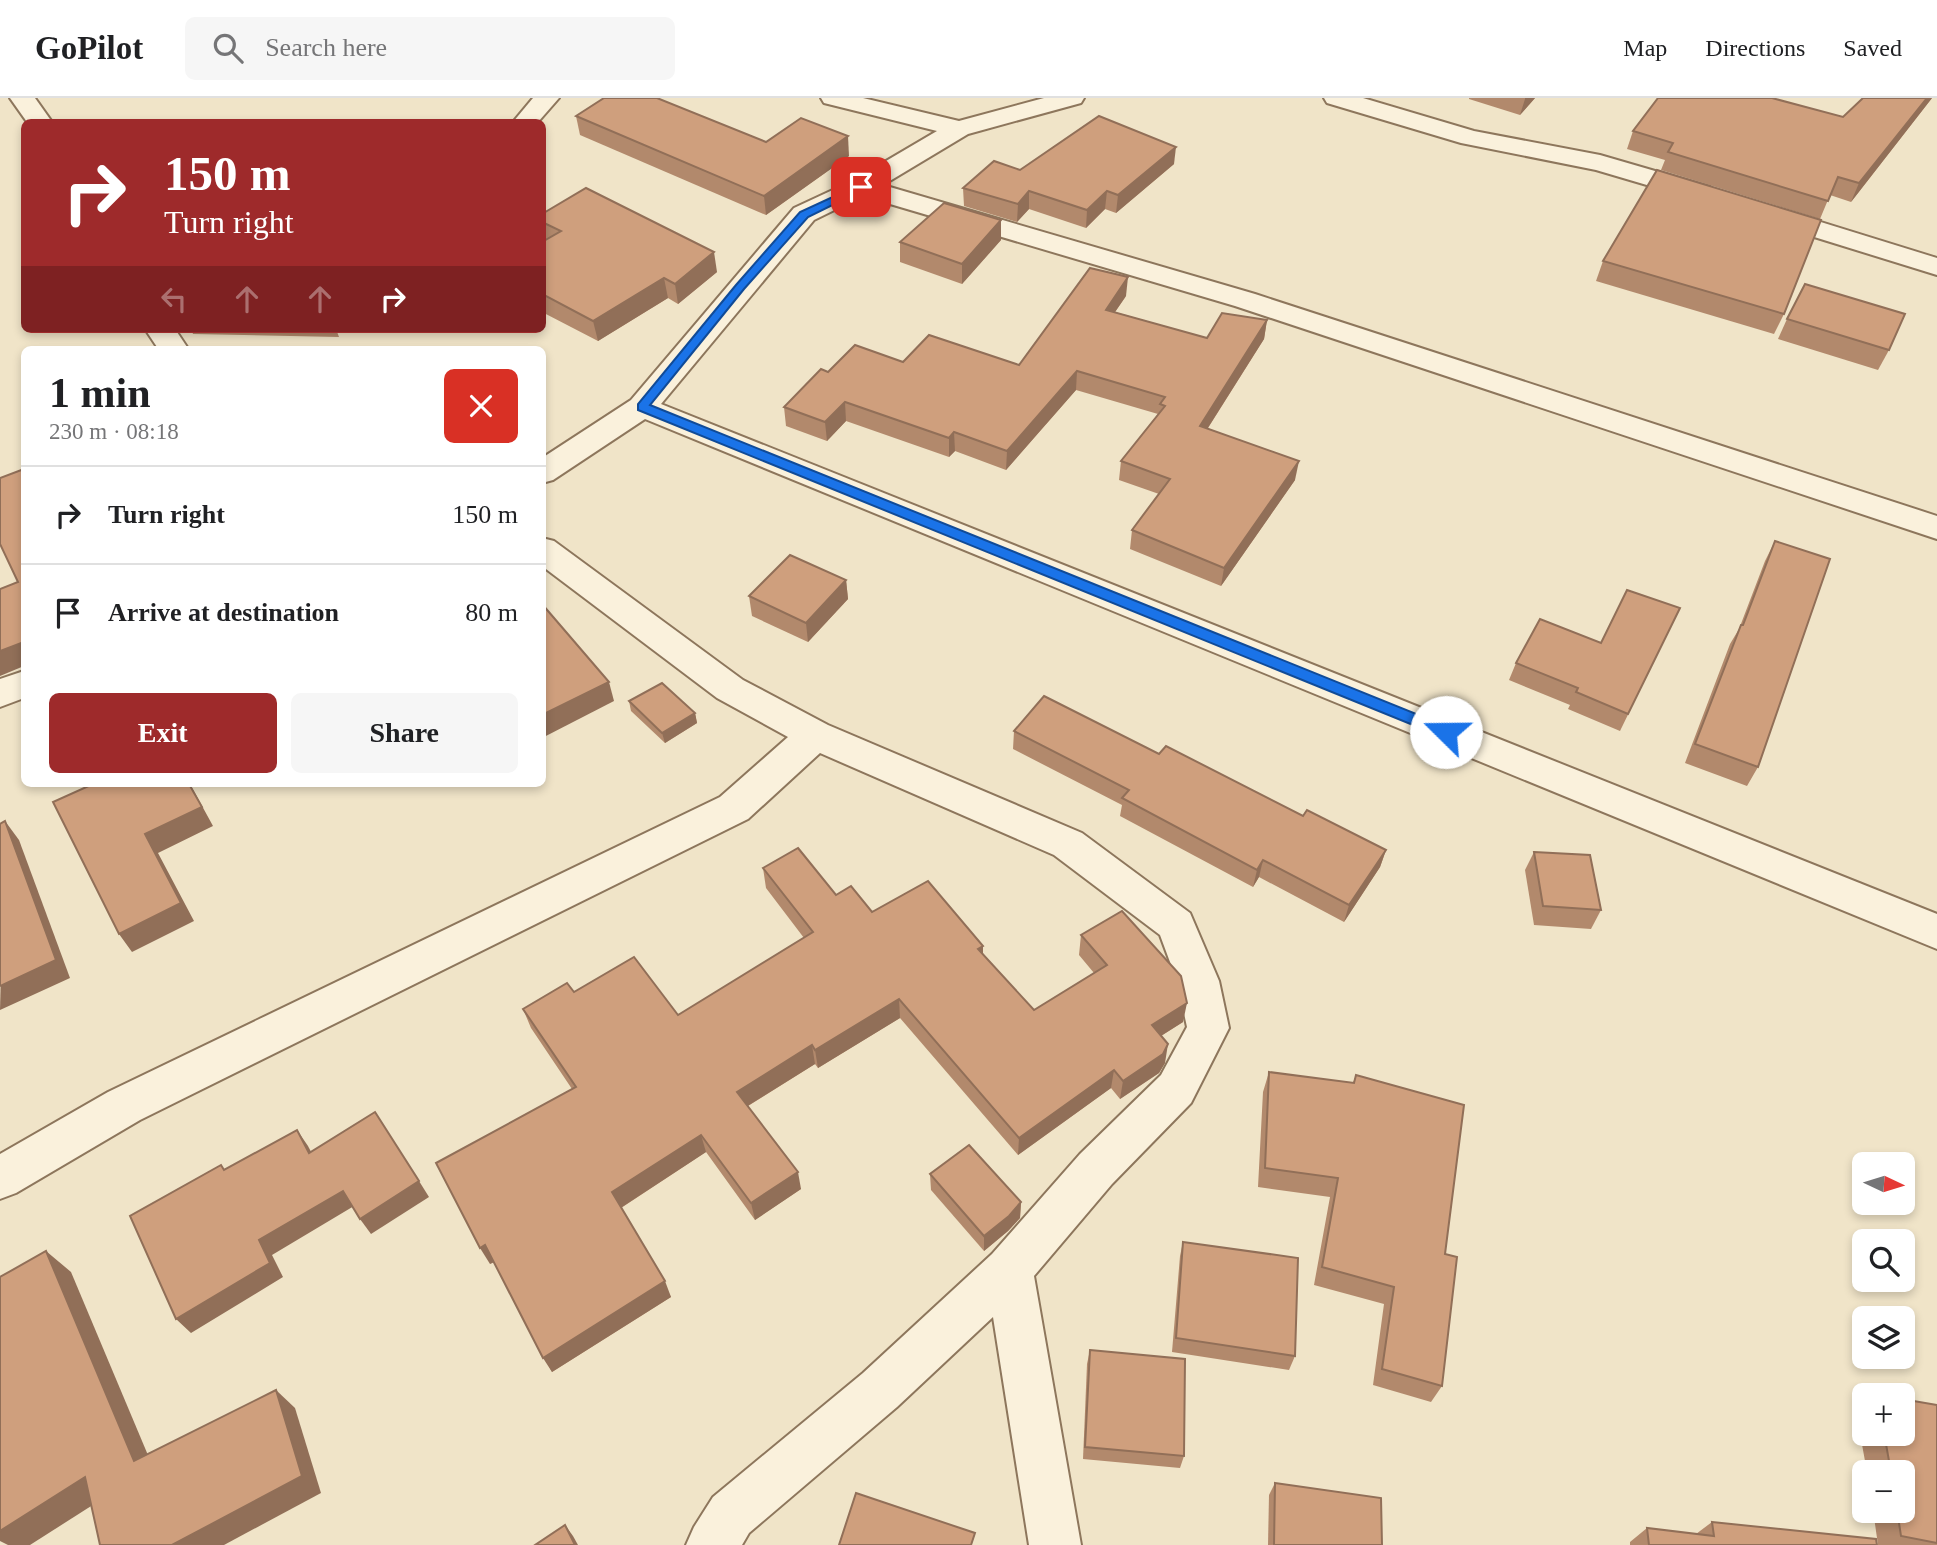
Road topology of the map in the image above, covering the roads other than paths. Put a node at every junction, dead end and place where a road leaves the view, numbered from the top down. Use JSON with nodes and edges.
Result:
{"nodes":[{"id":1,"x":22,"y":98,"type":"edge"},
{"id":2,"x":547,"y":98,"type":"edge"},
{"id":3,"x":833,"y":98,"type":"edge"},
{"id":4,"x":1072,"y":98,"type":"edge"},
{"id":5,"x":1336,"y":98,"type":"edge"},
{"id":6,"x":37,"y":119,"type":"edge"},
{"id":7,"x":528,"y":119,"type":"edge"},
{"id":8,"x":959,"y":129,"type":"junction"},
{"id":9,"x":861,"y":187,"type":"junction"},
{"id":10,"x":1724,"y":200,"type":"edge"},
{"id":11,"x":1751,"y":208,"type":"edge"},
{"id":12,"x":1937,"y":267,"type":"edge"},
{"id":13,"x":642,"y":407,"type":"junction"},
{"id":14,"x":546,"y":470,"type":"edge"},
{"id":15,"x":1937,"y":528,"type":"edge"},
{"id":16,"x":546,"y":552,"type":"edge"},
{"id":17,"x":21,"y":685,"type":"edge"},
{"id":18,"x":0,"y":694,"type":"edge"},
{"id":19,"x":815,"y":735,"type":"junction"},
{"id":20,"x":1937,"y":932,"type":"edge"},
{"id":21,"x":0,"y":1178,"type":"edge"},
{"id":22,"x":1009,"y":1270,"type":"junction"},
{"id":23,"x":712,"y":1545,"type":"edge"},
{"id":24,"x":1055,"y":1545,"type":"edge"}],
"edges":[{"from":1,"to":6,"type":"street"},
{"from":2,"to":7,"type":"street"},
{"from":3,"to":8,"type":"street"},
{"from":4,"to":8,"type":"street"},
{"from":5,"to":10,"type":"street"},
{"from":8,"to":9,"type":"street"},
{"from":9,"to":13,"type":"street"},
{"from":9,"to":15,"type":"street"},
{"from":11,"to":12,"type":"street"},
{"from":13,"to":14,"type":"street"},
{"from":13,"to":20,"type":"street"},
{"from":16,"to":19,"type":"street"},
{"from":17,"to":18,"type":"street"},
{"from":19,"to":21,"type":"street"},
{"from":19,"to":22,"type":"street"},
{"from":22,"to":23,"type":"street"},
{"from":22,"to":24,"type":"street"}]}
